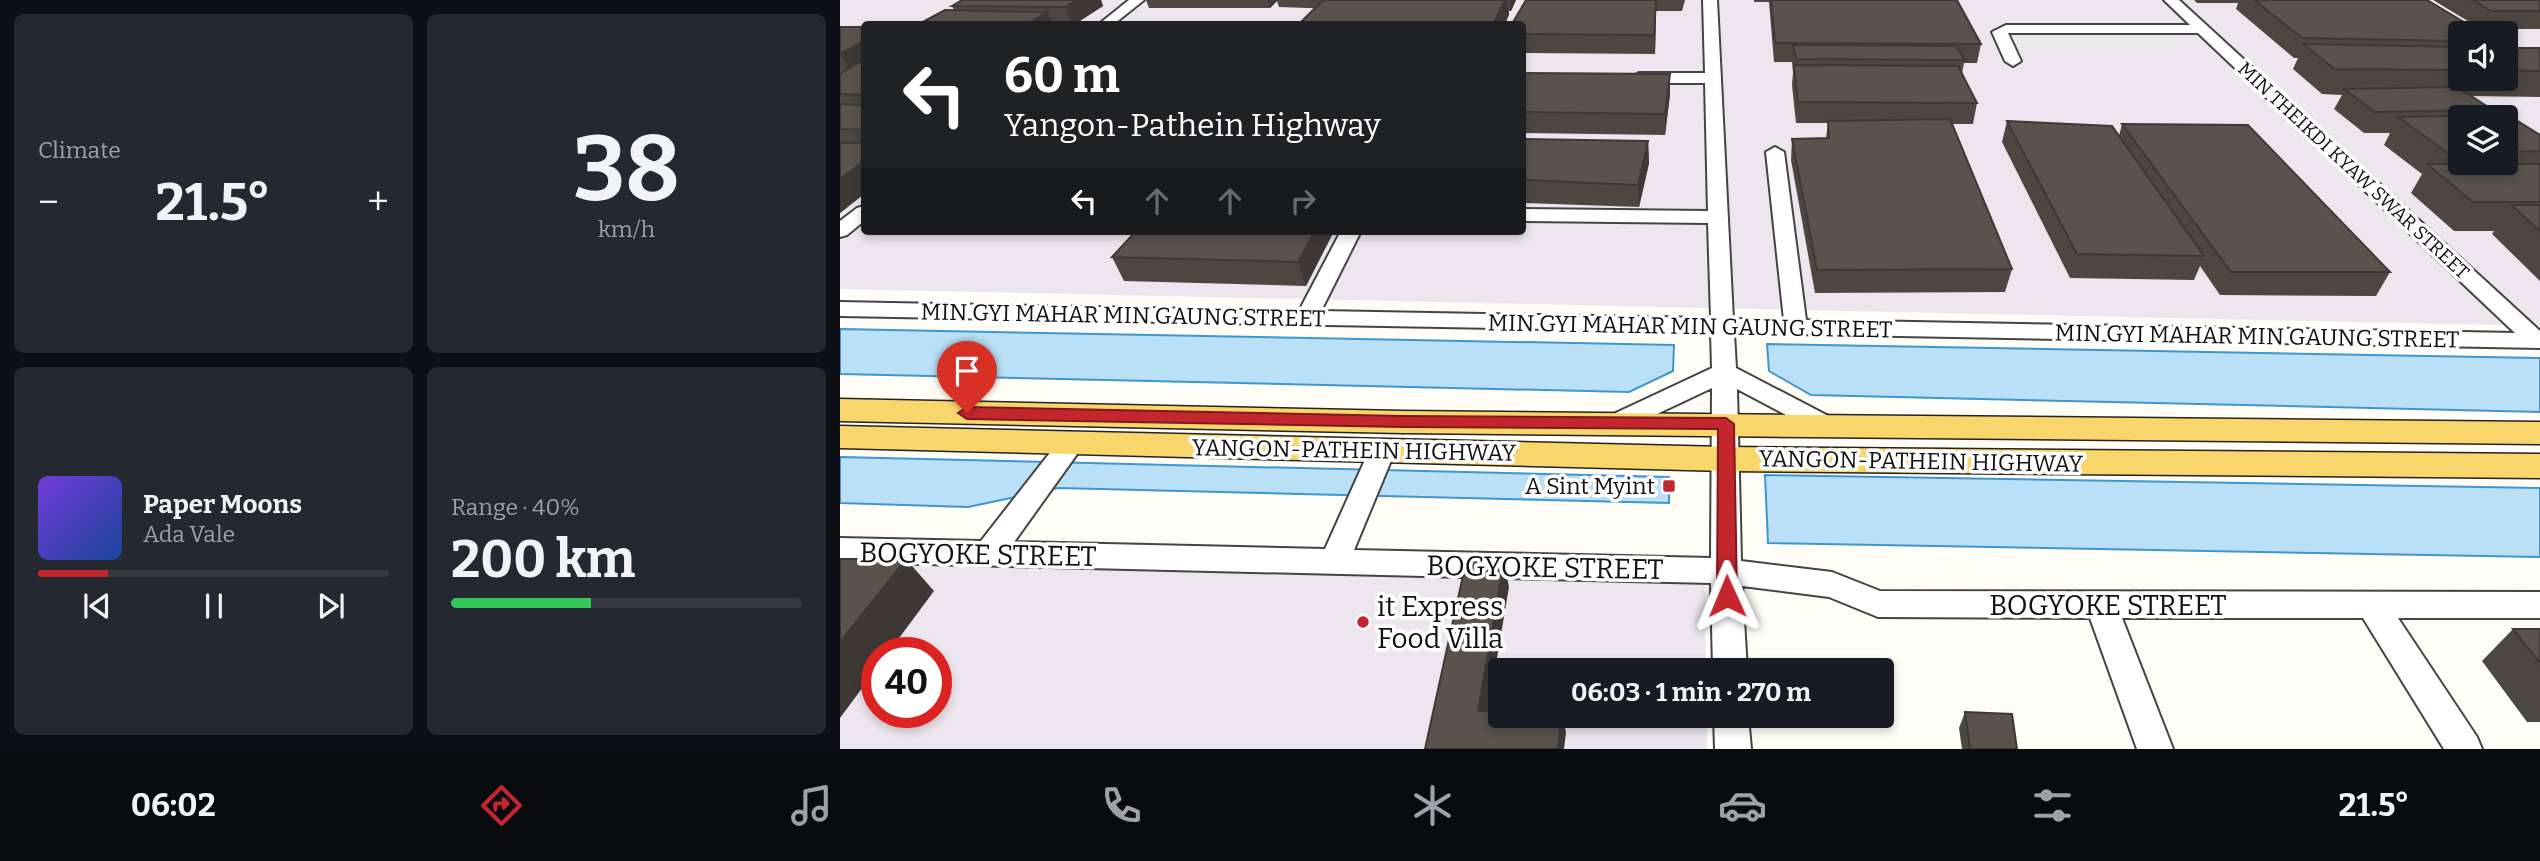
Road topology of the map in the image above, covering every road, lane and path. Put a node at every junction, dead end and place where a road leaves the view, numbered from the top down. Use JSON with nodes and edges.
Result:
{"nodes":[{"id":1,"x":1137,"y":0,"type":"edge"},
{"id":2,"x":1710,"y":0,"type":"edge"},
{"id":3,"x":2171,"y":0,"type":"edge"},
{"id":4,"x":1109,"y":21,"type":"edge"},
{"id":5,"x":2203,"y":29,"type":"junction"},
{"id":6,"x":2013,"y":61,"type":"dead end"},
{"id":7,"x":1617,"y":77,"type":"edge"},
{"id":8,"x":1711,"y":78,"type":"junction"},
{"id":9,"x":1774,"y":152,"type":"dead end"},
{"id":10,"x":861,"y":214,"type":"edge"},
{"id":11,"x":1526,"y":215,"type":"edge"},
{"id":12,"x":1718,"y":217,"type":"junction"},
{"id":13,"x":840,"y":232,"type":"edge"},
{"id":14,"x":1349,"y":235,"type":"edge"},
{"id":15,"x":840,"y":309,"type":"edge"},
{"id":16,"x":1306,"y":319,"type":"junction"},
{"id":17,"x":1722,"y":327,"type":"junction"},
{"id":18,"x":1796,"y":328,"type":"junction"},
{"id":19,"x":2538,"y":341,"type":"edge"},
{"id":20,"x":1724,"y":372,"type":"junction"},
{"id":21,"x":840,"y":410,"type":"edge"},
{"id":22,"x":1614,"y":424,"type":"junction"},
{"id":23,"x":1726,"y":424,"type":"junction"},
{"id":24,"x":1828,"y":426,"type":"junction"},
{"id":25,"x":2540,"y":433,"type":"edge"},
{"id":26,"x":840,"y":437,"type":"edge"},
{"id":27,"x":1068,"y":448,"type":"junction"},
{"id":28,"x":1381,"y":454,"type":"junction"},
{"id":29,"x":1726,"y":459,"type":"junction"},
{"id":30,"x":2540,"y":466,"type":"edge"},
{"id":31,"x":840,"y":550,"type":"edge"},
{"id":32,"x":988,"y":554,"type":"junction"},
{"id":33,"x":1334,"y":562,"type":"junction"},
{"id":34,"x":1726,"y":571,"type":"junction"},
{"id":35,"x":2101,"y":605,"type":"junction"},
{"id":36,"x":2540,"y":605,"type":"edge"},
{"id":37,"x":2373,"y":606,"type":"junction"},
{"id":38,"x":1730,"y":658,"type":"edge"},
{"id":39,"x":1732,"y":728,"type":"edge"},
{"id":40,"x":1733,"y":749,"type":"edge"},
{"id":41,"x":2155,"y":749,"type":"edge"},
{"id":42,"x":2464,"y":749,"type":"edge"}],
"edges":[{"from":1,"to":4,"type":"street"},
{"from":2,"to":8,"type":"street"},
{"from":3,"to":5,"type":"street","name":"MIN THEIKDI KYAW SWAR STREET"},
{"from":5,"to":6,"type":"street"},
{"from":5,"to":19,"type":"street","name":"MIN THEIKDI KYAW SWAR STREET"},
{"from":7,"to":8,"type":"street"},
{"from":8,"to":12,"type":"street"},
{"from":9,"to":18,"type":"street"},
{"from":10,"to":13,"type":"street"},
{"from":11,"to":12,"type":"street"},
{"from":12,"to":17,"type":"street"},
{"from":14,"to":16,"type":"street"},
{"from":15,"to":16,"type":"street","name":"MIN GYI MAHAR MIN GAUNG STREET"},
{"from":16,"to":17,"type":"street","name":"MIN GYI MAHAR MIN GAUNG STREET"},
{"from":17,"to":18,"type":"street","name":"MIN GYI MAHAR MIN GAUNG STREET"},
{"from":17,"to":20,"type":"street"},
{"from":18,"to":19,"type":"street","name":"MIN GYI MAHAR MIN GAUNG STREET"},
{"from":20,"to":22,"type":"street"},
{"from":20,"to":23,"type":"street"},
{"from":20,"to":24,"type":"street"},
{"from":21,"to":22,"type":"main road","name":"YANGON-PATHEIN HIGHWAY"},
{"from":22,"to":23,"type":"main road","name":"YANGON-PATHEIN HIGHWAY"},
{"from":23,"to":24,"type":"main road","name":"YANGON-PATHEIN HIGHWAY"},
{"from":23,"to":29,"type":"street"},
{"from":24,"to":25,"type":"main road","name":"YANGON-PATHEIN HIGHWAY"},
{"from":26,"to":27,"type":"main road","name":"YANGON-PATHEIN HIGHWAY"},
{"from":27,"to":28,"type":"main road","name":"YANGON-PATHEIN HIGHWAY"},
{"from":27,"to":32,"type":"street"},
{"from":28,"to":29,"type":"main road","name":"YANGON-PATHEIN HIGHWAY"},
{"from":28,"to":33,"type":"street"},
{"from":29,"to":30,"type":"main road","name":"YANGON-PATHEIN HIGHWAY"},
{"from":29,"to":34,"type":"street"},
{"from":31,"to":32,"type":"street","name":"BOGYOKE STREET"},
{"from":32,"to":33,"type":"street","name":"BOGYOKE STREET"},
{"from":33,"to":34,"type":"street","name":"BOGYOKE STREET"},
{"from":34,"to":35,"type":"street","name":"BOGYOKE STREET"},
{"from":34,"to":38,"type":"street"},
{"from":35,"to":37,"type":"street","name":"BOGYOKE STREET"},
{"from":35,"to":41,"type":"street"},
{"from":36,"to":37,"type":"street","name":"BOGYOKE STREET"},
{"from":37,"to":42,"type":"street"},
{"from":39,"to":40,"type":"street"}]}
